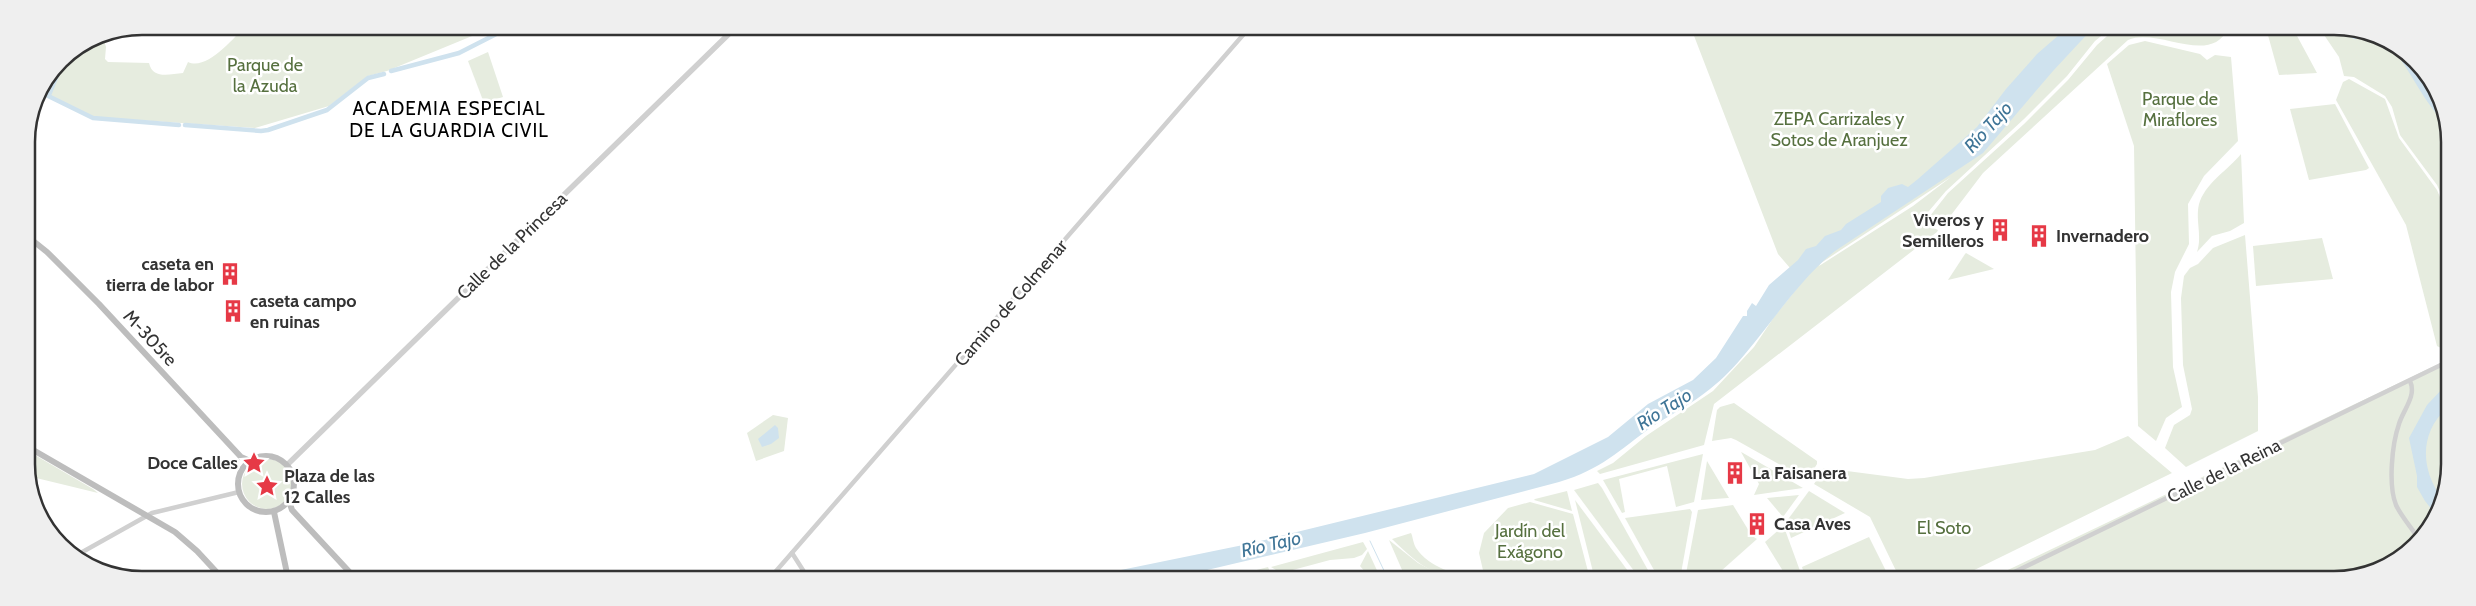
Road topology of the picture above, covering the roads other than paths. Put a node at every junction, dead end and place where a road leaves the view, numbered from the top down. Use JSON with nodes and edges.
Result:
{"nodes":[{"id":1,"x":728,"y":35,"type":"edge"},
{"id":2,"x":1243,"y":35,"type":"edge"},
{"id":3,"x":35,"y":242,"type":"edge"},
{"id":4,"x":2441,"y":365,"type":"edge"},
{"id":5,"x":2410,"y":380,"type":"junction"},
{"id":6,"x":35,"y":451,"type":"edge"},
{"id":7,"x":250,"y":461,"type":"junction"},
{"id":8,"x":287,"y":465,"type":"junction"},
{"id":9,"x":239,"y":492,"type":"junction"},
{"id":10,"x":289,"y":501,"type":"junction"},
{"id":11,"x":274,"y":512,"type":"junction"},
{"id":12,"x":147,"y":516,"type":"junction"},
{"id":13,"x":2415,"y":533,"type":"edge"},
{"id":14,"x":82,"y":552,"type":"edge"},
{"id":15,"x":792,"y":553,"type":"junction"},
{"id":16,"x":216,"y":571,"type":"edge"},
{"id":17,"x":287,"y":571,"type":"edge"},
{"id":18,"x":349,"y":571,"type":"edge"},
{"id":19,"x":776,"y":571,"type":"edge"},
{"id":20,"x":804,"y":571,"type":"edge"},
{"id":21,"x":2016,"y":571,"type":"edge"}],
"edges":[{"from":1,"to":8,"type":"street","name":"Calle de la Princesa"},
{"from":2,"to":15,"type":"street","name":"Camino de Colmenar"},
{"from":3,"to":7,"type":"main road","name":"M-305re"},
{"from":4,"to":5,"type":"street","name":"Calle de la Reina"},
{"from":5,"to":13,"type":"street"},
{"from":5,"to":21,"type":"street","name":"Calle de la Reina"},
{"from":6,"to":12,"type":"main road"},
{"from":7,"to":8,"type":"main road"},
{"from":7,"to":9,"type":"main road"},
{"from":8,"to":10,"type":"main road"},
{"from":9,"to":11,"type":"main road"},
{"from":9,"to":12,"type":"street"},
{"from":10,"to":11,"type":"main road"},
{"from":10,"to":18,"type":"main road"},
{"from":11,"to":17,"type":"main road"},
{"from":12,"to":14,"type":"street"},
{"from":12,"to":16,"type":"main road"},
{"from":15,"to":19,"type":"street","name":"Camino de Colmenar"},
{"from":15,"to":20,"type":"street"}]}
